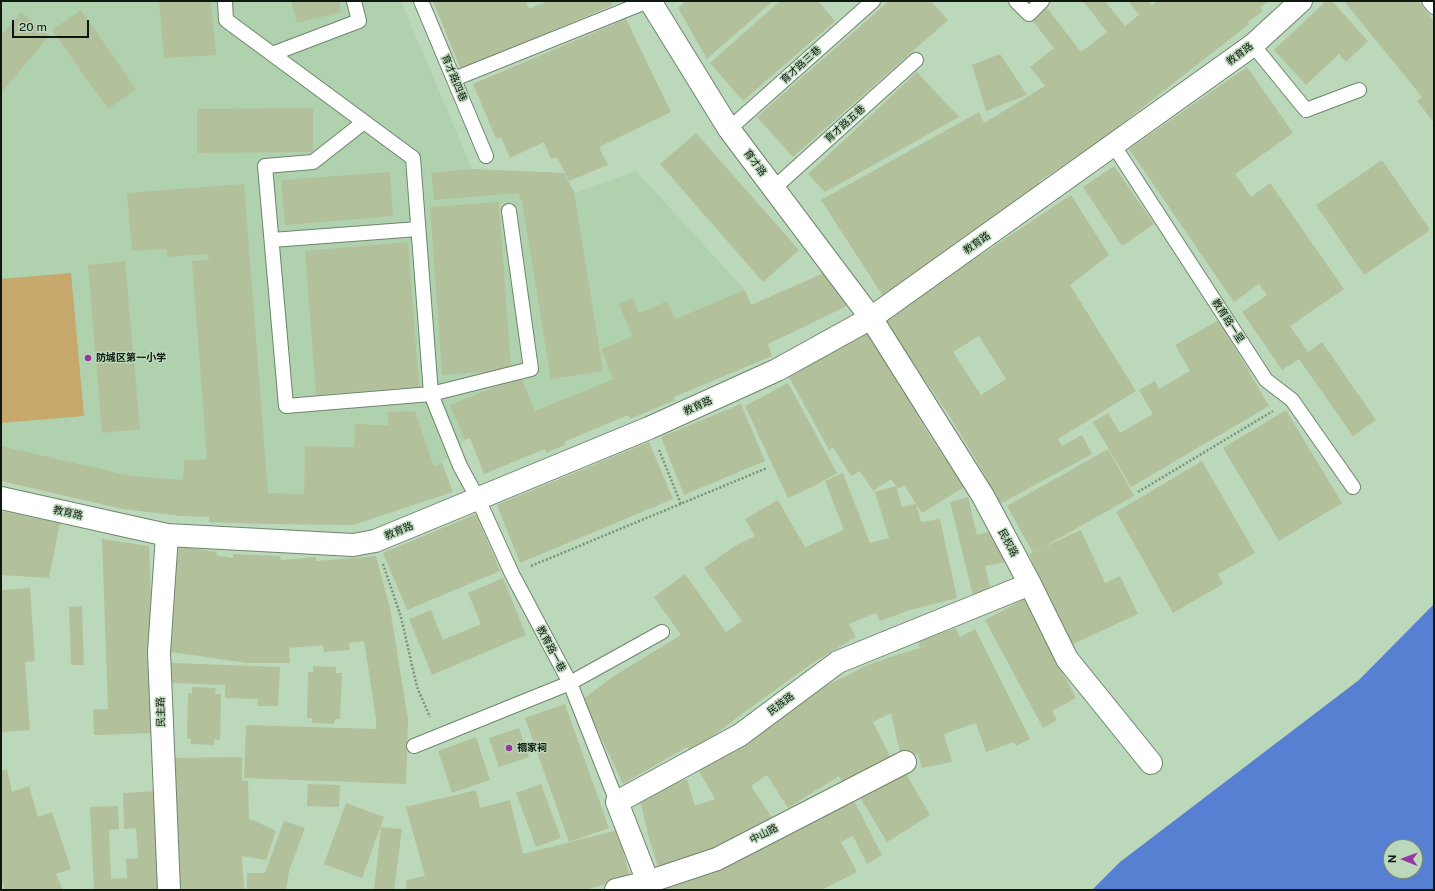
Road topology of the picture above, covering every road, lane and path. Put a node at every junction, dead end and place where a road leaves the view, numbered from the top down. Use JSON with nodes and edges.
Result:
{"nodes":[{"id":1,"x":225,"y":1,"type":"edge"},
{"id":2,"x":354,"y":1,"type":"edge"},
{"id":3,"x":421,"y":1,"type":"edge"},
{"id":4,"x":873,"y":1,"type":"edge"},
{"id":5,"x":1016,"y":1,"type":"edge"},
{"id":6,"x":1042,"y":1,"type":"edge"},
{"id":7,"x":1301,"y":1,"type":"edge"},
{"id":8,"x":1429,"y":1,"type":"edge"},
{"id":9,"x":652,"y":2,"type":"edge"},
{"id":10,"x":1434,"y":7,"type":"edge"},
{"id":11,"x":1253,"y":45,"type":"junction"},
{"id":12,"x":272,"y":54,"type":"junction"},
{"id":13,"x":916,"y":60,"type":"dead end"},
{"id":14,"x":454,"y":79,"type":"junction"},
{"id":15,"x":1359,"y":90,"type":"dead end"},
{"id":16,"x":364,"y":122,"type":"junction"},
{"id":17,"x":729,"y":129,"type":"junction"},
{"id":18,"x":1114,"y":146,"type":"junction"},
{"id":19,"x":486,"y":156,"type":"dead end"},
{"id":20,"x":774,"y":188,"type":"junction"},
{"id":21,"x":510,"y":211,"type":"dead end"},
{"id":22,"x":418,"y":229,"type":"junction"},
{"id":23,"x":272,"y":240,"type":"junction"},
{"id":24,"x":871,"y":318,"type":"junction"},
{"id":25,"x":431,"y":394,"type":"junction"},
{"id":26,"x":1292,"y":400,"type":"junction"},
{"id":27,"x":649,"y":428,"type":"junction"},
{"id":28,"x":767,"y":468,"type":"dead end"},
{"id":29,"x":1353,"y":488,"type":"dead end"},
{"id":30,"x":1138,"y":492,"type":"dead end"},
{"id":31,"x":1,"y":498,"type":"edge"},
{"id":32,"x":478,"y":499,"type":"junction"},
{"id":33,"x":681,"y":504,"type":"junction"},
{"id":34,"x":167,"y":535,"type":"junction"},
{"id":35,"x":375,"y":541,"type":"junction"},
{"id":36,"x":512,"y":574,"type":"junction"},
{"id":37,"x":1030,"y":584,"type":"junction"},
{"id":38,"x":662,"y":632,"type":"dead end"},
{"id":39,"x":570,"y":683,"type":"junction"},
{"id":40,"x":439,"y":735,"type":"junction"},
{"id":41,"x":414,"y":746,"type":"dead end"},
{"id":42,"x":905,"y":762,"type":"dead end"},
{"id":43,"x":1151,"y":763,"type":"dead end"},
{"id":44,"x":617,"y":802,"type":"junction"},
{"id":45,"x":648,"y":882,"type":"junction"},
{"id":46,"x":169,"y":890,"type":"edge"},
{"id":47,"x":616,"y":890,"type":"edge"}],
"edges":[{"from":1,"to":12,"type":"lane","name":"教育路一巷"},
{"from":2,"to":12,"type":"lane"},
{"from":3,"to":14,"type":"lane","name":"育才路四巷"},
{"from":4,"to":17,"type":"lane","name":"育才路三巷"},
{"from":5,"to":6,"type":"lane"},
{"from":7,"to":11,"type":"street","name":"教育路"},
{"from":8,"to":10,"type":"lane"},
{"from":9,"to":14,"type":"lane"},
{"from":9,"to":17,"type":"street","name":"育才路"},
{"from":11,"to":15,"type":"lane"},
{"from":11,"to":18,"type":"street","name":"教育路"},
{"from":12,"to":16,"type":"lane","name":"教育路一巷"},
{"from":13,"to":20,"type":"lane","name":"育才路五巷"},
{"from":14,"to":19,"type":"lane","name":"育才路四巷"},
{"from":16,"to":22,"type":"lane","name":"教育路一巷"},
{"from":16,"to":23,"type":"lane"},
{"from":17,"to":20,"type":"street","name":"育才路"},
{"from":18,"to":24,"type":"street","name":"教育路"},
{"from":18,"to":26,"type":"lane","name":"教育路一里"},
{"from":20,"to":24,"type":"street","name":"育才路"},
{"from":21,"to":25,"type":"lane"},
{"from":22,"to":23,"type":"lane"},
{"from":22,"to":25,"type":"lane","name":"教育路一巷"},
{"from":23,"to":25,"type":"lane"},
{"from":24,"to":27,"type":"street","name":"教育路"},
{"from":24,"to":37,"type":"street","name":"民权路"},
{"from":25,"to":32,"type":"lane","name":"教育路一巷"},
{"from":26,"to":29,"type":"lane","name":"教育路一里"},
{"from":26,"to":30,"type":"path"},
{"from":27,"to":32,"type":"street","name":"教育路"},
{"from":27,"to":33,"type":"path"},
{"from":28,"to":33,"type":"path"},
{"from":31,"to":34,"type":"street","name":"教育路"},
{"from":32,"to":35,"type":"street","name":"教育路"},
{"from":32,"to":36,"type":"lane","name":"教育路一巷"},
{"from":33,"to":36,"type":"path"},
{"from":34,"to":35,"type":"street","name":"教育路"},
{"from":34,"to":46,"type":"street","name":"民主路"},
{"from":35,"to":40,"type":"path"},
{"from":36,"to":39,"type":"lane","name":"教育路一巷"},
{"from":37,"to":43,"type":"street","name":"民权路"},
{"from":37,"to":44,"type":"street","name":"民族路"},
{"from":38,"to":39,"type":"lane"},
{"from":39,"to":40,"type":"lane"},
{"from":39,"to":44,"type":"lane","name":"教育路一巷"},
{"from":40,"to":41,"type":"lane"},
{"from":42,"to":45,"type":"street","name":"中山路"},
{"from":44,"to":45,"type":"street"},
{"from":45,"to":47,"type":"street","name":"中山路"}]}
